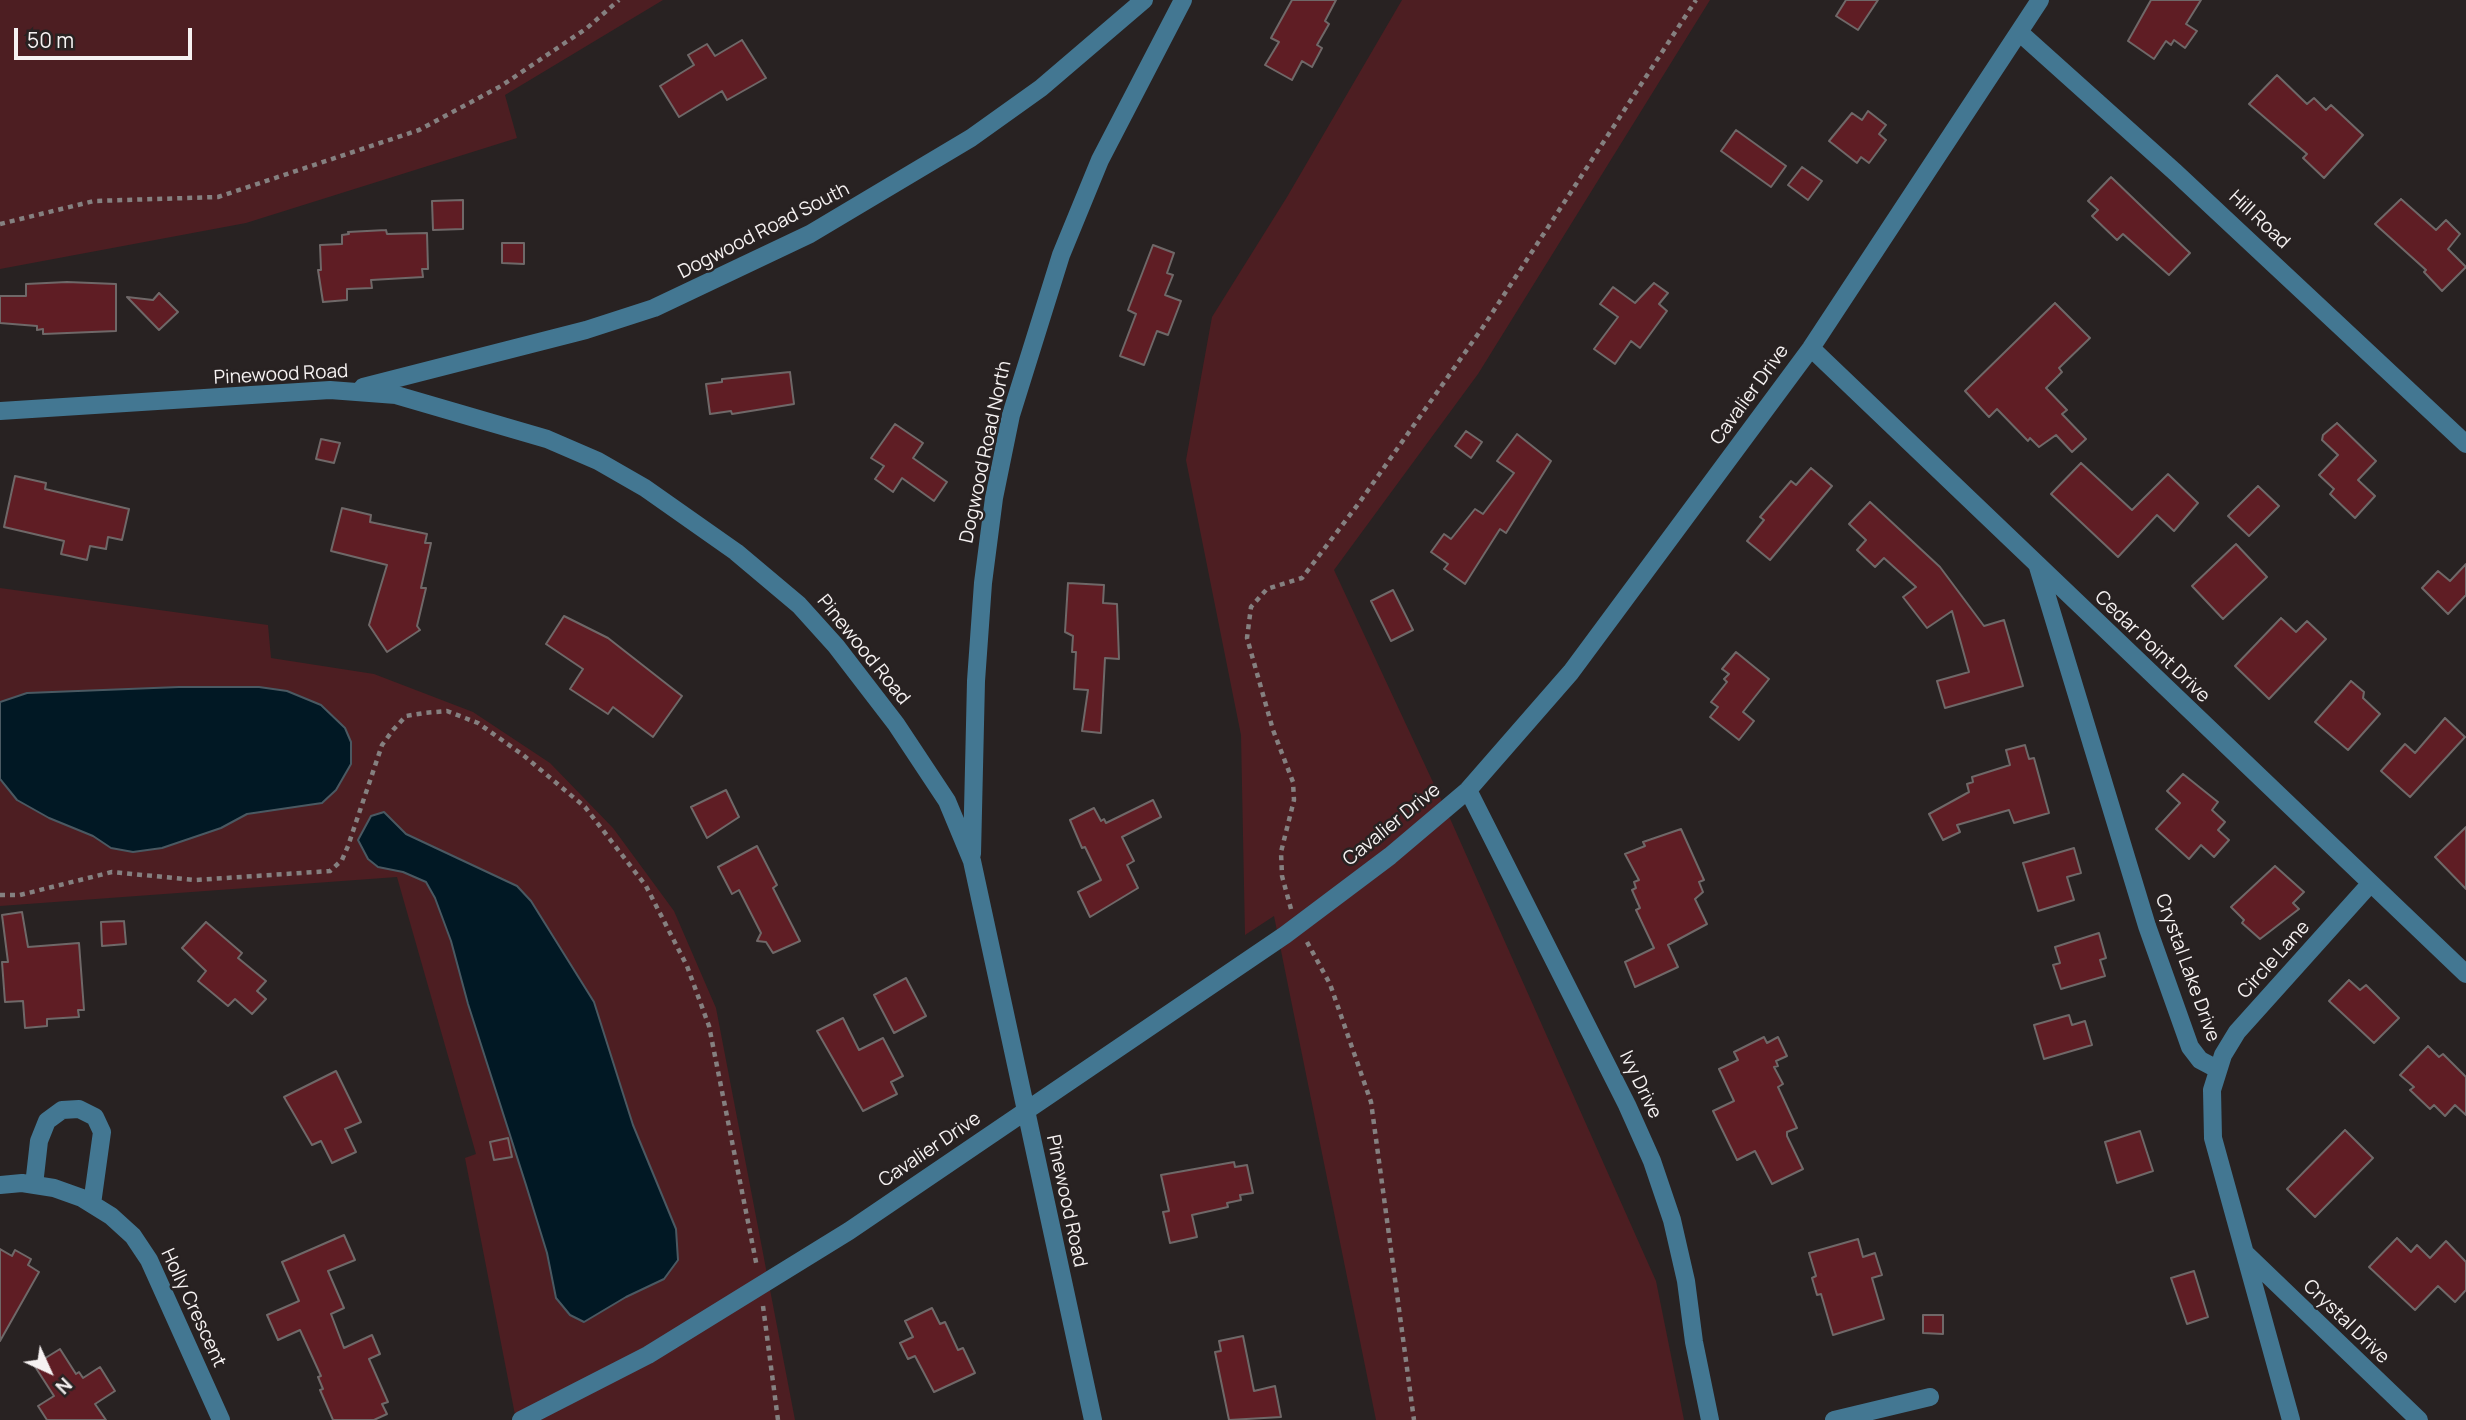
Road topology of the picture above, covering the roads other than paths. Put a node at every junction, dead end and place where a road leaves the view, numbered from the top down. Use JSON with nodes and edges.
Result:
{"nodes":[{"id":1,"x":1144,"y":0,"type":"edge"},
{"id":2,"x":1183,"y":0,"type":"edge"},
{"id":3,"x":2040,"y":0,"type":"edge"},
{"id":4,"x":2019,"y":32,"type":"junction"},
{"id":5,"x":1811,"y":348,"type":"junction"},
{"id":6,"x":349,"y":391,"type":"junction"},
{"id":7,"x":0,"y":411,"type":"edge"},
{"id":8,"x":2466,"y":444,"type":"edge"},
{"id":9,"x":2038,"y":565,"type":"junction"},
{"id":10,"x":1468,"y":790,"type":"junction"},
{"id":11,"x":972,"y":861,"type":"junction"},
{"id":12,"x":2370,"y":884,"type":"junction"},
{"id":13,"x":2466,"y":974,"type":"edge"},
{"id":14,"x":2217,"y":1069,"type":"junction"},
{"id":15,"x":1024,"y":1111,"type":"junction"},
{"id":16,"x":0,"y":1185,"type":"edge"},
{"id":17,"x":34,"y":1185,"type":"junction"},
{"id":18,"x":92,"y":1204,"type":"junction"},
{"id":19,"x":2245,"y":1253,"type":"junction"},
{"id":20,"x":1930,"y":1397,"type":"dead end"},
{"id":21,"x":221,"y":1420,"type":"edge"},
{"id":22,"x":521,"y":1420,"type":"edge"},
{"id":23,"x":1093,"y":1420,"type":"edge"},
{"id":24,"x":1710,"y":1420,"type":"edge"},
{"id":25,"x":1834,"y":1420,"type":"edge"},
{"id":26,"x":2291,"y":1420,"type":"edge"},
{"id":27,"x":2419,"y":1420,"type":"edge"}],
"edges":[{"from":1,"to":6,"type":"street","name":"Dogwood Road South"},
{"from":2,"to":11,"type":"street","name":"Dogwood Road North"},
{"from":3,"to":4,"type":"street","name":"Cavalier Drive"},
{"from":4,"to":5,"type":"street","name":"Cavalier Drive"},
{"from":4,"to":8,"type":"street","name":"Hill Road"},
{"from":5,"to":9,"type":"street","name":"Cedar Point Drive"},
{"from":5,"to":10,"type":"street","name":"Cavalier Drive"},
{"from":6,"to":7,"type":"street","name":"Pinewood Road"},
{"from":6,"to":11,"type":"street","name":"Pinewood Road"},
{"from":9,"to":12,"type":"street","name":"Cedar Point Drive"},
{"from":9,"to":14,"type":"street","name":"Crystal Lake Drive"},
{"from":10,"to":15,"type":"street","name":"Cavalier Drive"},
{"from":10,"to":24,"type":"street","name":"Ivy Drive"},
{"from":11,"to":15,"type":"street","name":"Pinewood Road"},
{"from":12,"to":13,"type":"street","name":"Cedar Point Drive"},
{"from":12,"to":14,"type":"street","name":"Circle Lane"},
{"from":14,"to":19,"type":"street","name":"Crystal Lake Drive"},
{"from":15,"to":22,"type":"street","name":"Cavalier Drive"},
{"from":15,"to":23,"type":"street","name":"Pinewood Road"},
{"from":16,"to":17,"type":"street","name":"Holly Crescent"},
{"from":17,"to":18,"type":"street","name":"Holly Crescent"},
{"from":17,"to":18,"type":"street"},
{"from":18,"to":21,"type":"street","name":"Holly Crescent"},
{"from":19,"to":26,"type":"street","name":"Crystal Lake Drive"},
{"from":19,"to":27,"type":"street","name":"Crystal Drive"},
{"from":20,"to":25,"type":"street"}]}
